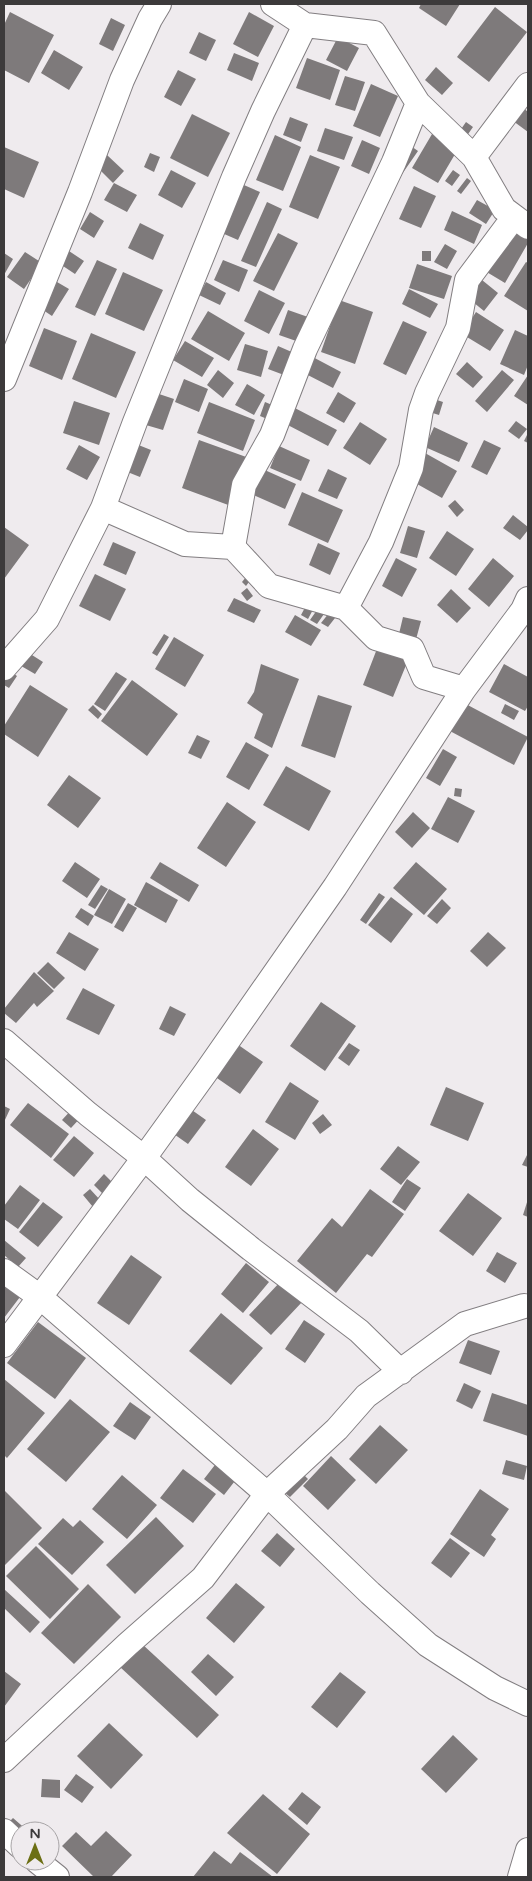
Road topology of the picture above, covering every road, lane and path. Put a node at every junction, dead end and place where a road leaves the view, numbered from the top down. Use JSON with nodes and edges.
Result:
{"nodes":[{"id":1,"x":159,"y":4,"type":"edge"},
{"id":2,"x":273,"y":4,"type":"edge"},
{"id":3,"x":305,"y":25,"type":"junction"},
{"id":4,"x":528,"y":85,"type":"edge"},
{"id":5,"x":418,"y":103,"type":"junction"},
{"id":6,"x":474,"y":156,"type":"junction"},
{"id":7,"x":521,"y":222,"type":"edge"},
{"id":8,"x":4,"y":379,"type":"edge"},
{"id":9,"x":103,"y":508,"type":"junction"},
{"id":10,"x":233,"y":547,"type":"junction"},
{"id":11,"x":528,"y":599,"type":"edge"},
{"id":12,"x":346,"y":608,"type":"junction"},
{"id":13,"x":4,"y":668,"type":"edge"},
{"id":14,"x":464,"y":689,"type":"junction"},
{"id":15,"x":4,"y":1041,"type":"edge"},
{"id":16,"x":144,"y":1158,"type":"junction"},
{"id":17,"x":4,"y":1271,"type":"edge"},
{"id":18,"x":40,"y":1297,"type":"junction"},
{"id":19,"x":527,"y":1310,"type":"edge"},
{"id":20,"x":4,"y":1346,"type":"edge"},
{"id":21,"x":401,"y":1372,"type":"junction"},
{"id":22,"x":267,"y":1494,"type":"junction"},
{"id":23,"x":528,"y":1704,"type":"edge"},
{"id":24,"x":4,"y":1760,"type":"edge"},
{"id":25,"x":528,"y":1850,"type":"edge"},
{"id":26,"x":520,"y":1877,"type":"edge"}],
"edges":[{"from":1,"to":8,"type":"street"},
{"from":2,"to":3,"type":"street"},
{"from":3,"to":5,"type":"street"},
{"from":3,"to":9,"type":"street"},
{"from":4,"to":6,"type":"street"},
{"from":5,"to":6,"type":"street"},
{"from":5,"to":10,"type":"street"},
{"from":6,"to":7,"type":"street"},
{"from":7,"to":12,"type":"street"},
{"from":9,"to":10,"type":"street"},
{"from":9,"to":13,"type":"street"},
{"from":10,"to":12,"type":"street"},
{"from":11,"to":14,"type":"street"},
{"from":12,"to":14,"type":"street"},
{"from":14,"to":16,"type":"street"},
{"from":15,"to":16,"type":"street"},
{"from":16,"to":18,"type":"street"},
{"from":16,"to":21,"type":"street"},
{"from":17,"to":18,"type":"street"},
{"from":18,"to":20,"type":"street"},
{"from":18,"to":22,"type":"street"},
{"from":19,"to":21,"type":"street"},
{"from":21,"to":22,"type":"street"},
{"from":22,"to":23,"type":"street"},
{"from":22,"to":24,"type":"street"},
{"from":25,"to":26,"type":"street"}]}
